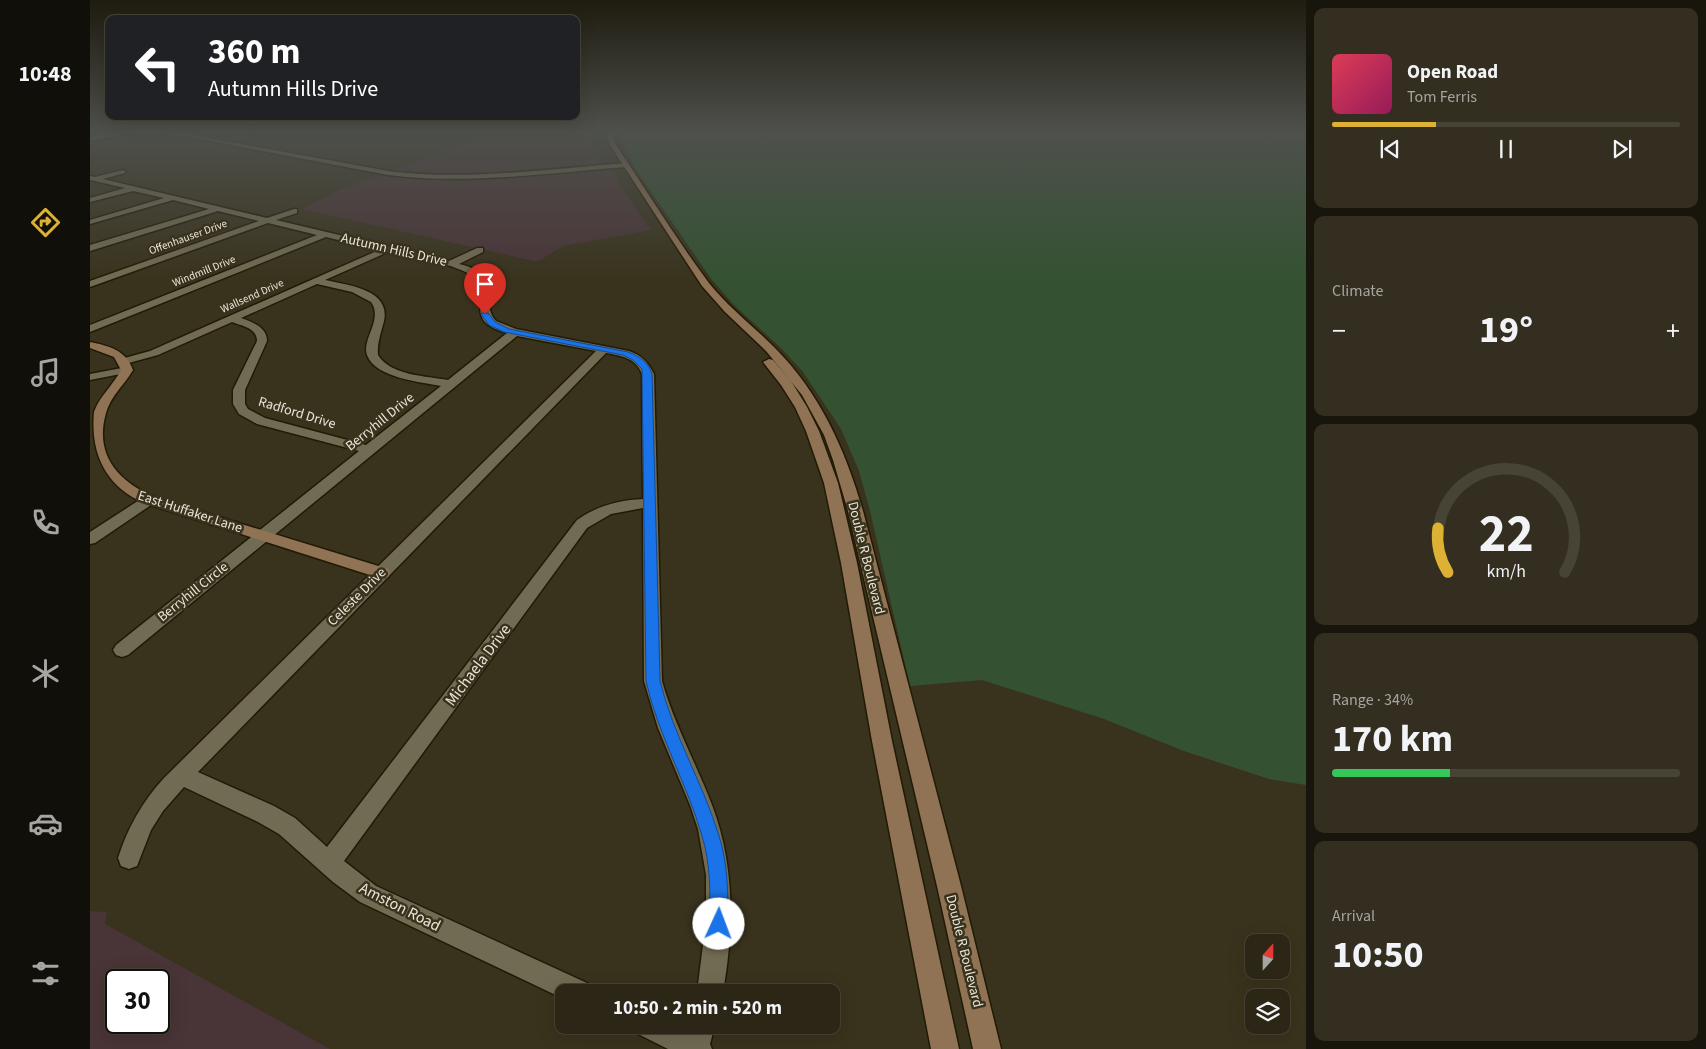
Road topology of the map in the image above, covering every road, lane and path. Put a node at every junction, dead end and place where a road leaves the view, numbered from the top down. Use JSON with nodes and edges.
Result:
{"nodes":[{"id":1,"x":105,"y":182,"type":"edge"},
{"id":2,"x":632,"y":182,"type":"edge"},
{"id":3,"x":633,"y":182,"type":"edge"},
{"id":4,"x":132,"y":188,"type":"junction"},
{"id":5,"x":173,"y":198,"type":"junction"},
{"id":6,"x":90,"y":200,"type":"edge"},
{"id":7,"x":218,"y":209,"type":"junction"},
{"id":8,"x":294,"y":211,"type":"dead end"},
{"id":9,"x":268,"y":220,"type":"junction"},
{"id":10,"x":90,"y":222,"type":"edge"},
{"id":11,"x":326,"y":234,"type":"junction"},
{"id":12,"x":90,"y":248,"type":"edge"},
{"id":13,"x":387,"y":249,"type":"junction"},
{"id":14,"x":480,"y":250,"type":"dead end"},
{"id":15,"x":451,"y":264,"type":"junction"},
{"id":16,"x":316,"y":281,"type":"junction"},
{"id":17,"x":90,"y":284,"type":"edge"},
{"id":18,"x":232,"y":318,"type":"junction"},
{"id":19,"x":90,"y":329,"type":"edge"},
{"id":20,"x":515,"y":332,"type":"junction"},
{"id":21,"x":90,"y":345,"type":"edge"},
{"id":22,"x":604,"y":349,"type":"junction"},
{"id":23,"x":126,"y":366,"type":"junction"},
{"id":24,"x":90,"y":377,"type":"edge"},
{"id":25,"x":450,"y":384,"type":"junction"},
{"id":26,"x":369,"y":450,"type":"junction"},
{"id":27,"x":150,"y":500,"type":"junction"},
{"id":28,"x":650,"y":503,"type":"junction"},
{"id":29,"x":263,"y":535,"type":"junction"},
{"id":30,"x":90,"y":539,"type":"edge"},
{"id":31,"x":382,"y":573,"type":"junction"},
{"id":32,"x":122,"y":650,"type":"dead end"},
{"id":33,"x":181,"y":775,"type":"junction"},
{"id":34,"x":129,"y":858,"type":"dead end"},
{"id":35,"x":329,"y":863,"type":"junction"},
{"id":36,"x":561,"y":984,"type":"edge"},
{"id":37,"x":711,"y":984,"type":"edge"},
{"id":38,"x":676,"y":1034,"type":"edge"},
{"id":39,"x":699,"y":1041,"type":"edge"},
{"id":40,"x":945,"y":1049,"type":"edge"},
{"id":41,"x":987,"y":1049,"type":"edge"}],
"edges":[{"from":1,"to":4,"type":"street","name":"Autumn Hills Drive"},
{"from":2,"to":40,"type":"main road","name":"Double R Boulevard"},
{"from":3,"to":41,"type":"main road","name":"Double R Boulevard"},
{"from":4,"to":5,"type":"street","name":"Autumn Hills Drive"},
{"from":4,"to":6,"type":"street"},
{"from":5,"to":7,"type":"street","name":"Autumn Hills Drive"},
{"from":5,"to":10,"type":"street"},
{"from":7,"to":9,"type":"street","name":"Autumn Hills Drive"},
{"from":7,"to":12,"type":"street"},
{"from":8,"to":9,"type":"street","name":"Offenhauser Drive"},
{"from":9,"to":11,"type":"street","name":"Autumn Hills Drive"},
{"from":9,"to":17,"type":"street","name":"Offenhauser Drive"},
{"from":11,"to":13,"type":"street","name":"Autumn Hills Drive"},
{"from":11,"to":19,"type":"street","name":"Windmill Drive"},
{"from":13,"to":15,"type":"street","name":"Autumn Hills Drive"},
{"from":13,"to":16,"type":"street","name":"Wallsend Drive"},
{"from":14,"to":15,"type":"street"},
{"from":15,"to":20,"type":"street","name":"Autumn Hills Drive"},
{"from":16,"to":18,"type":"street","name":"Wallsend Drive"},
{"from":16,"to":25,"type":"street"},
{"from":18,"to":23,"type":"street","name":"Wallsend Drive"},
{"from":18,"to":26,"type":"street","name":"Radford Drive"},
{"from":20,"to":22,"type":"street","name":"Autumn Hills Drive"},
{"from":20,"to":25,"type":"street","name":"Berryhill Drive"},
{"from":21,"to":23,"type":"main road"},
{"from":22,"to":28,"type":"street","name":"Autumn Hills Drive"},
{"from":22,"to":31,"type":"street","name":"Celeste Drive"},
{"from":23,"to":24,"type":"street","name":"Wallsend Drive"},
{"from":23,"to":27,"type":"main road","name":"East Huffaker Lane"},
{"from":25,"to":26,"type":"street","name":"Berryhill Drive"},
{"from":26,"to":29,"type":"street","name":"Berryhill Drive"},
{"from":27,"to":29,"type":"main road","name":"East Huffaker Lane"},
{"from":27,"to":30,"type":"street"},
{"from":28,"to":35,"type":"street","name":"Michaela Drive"},
{"from":28,"to":37,"type":"street","name":"Autumn Hills Drive"},
{"from":29,"to":31,"type":"main road","name":"East Huffaker Lane"},
{"from":29,"to":32,"type":"street","name":"Berryhill Circle"},
{"from":31,"to":33,"type":"street","name":"Celeste Drive"},
{"from":33,"to":34,"type":"street","name":"Celeste Drive"},
{"from":33,"to":35,"type":"street","name":"Amston Road"},
{"from":35,"to":36,"type":"street","name":"Amston Road"},
{"from":38,"to":39,"type":"street"}]}
